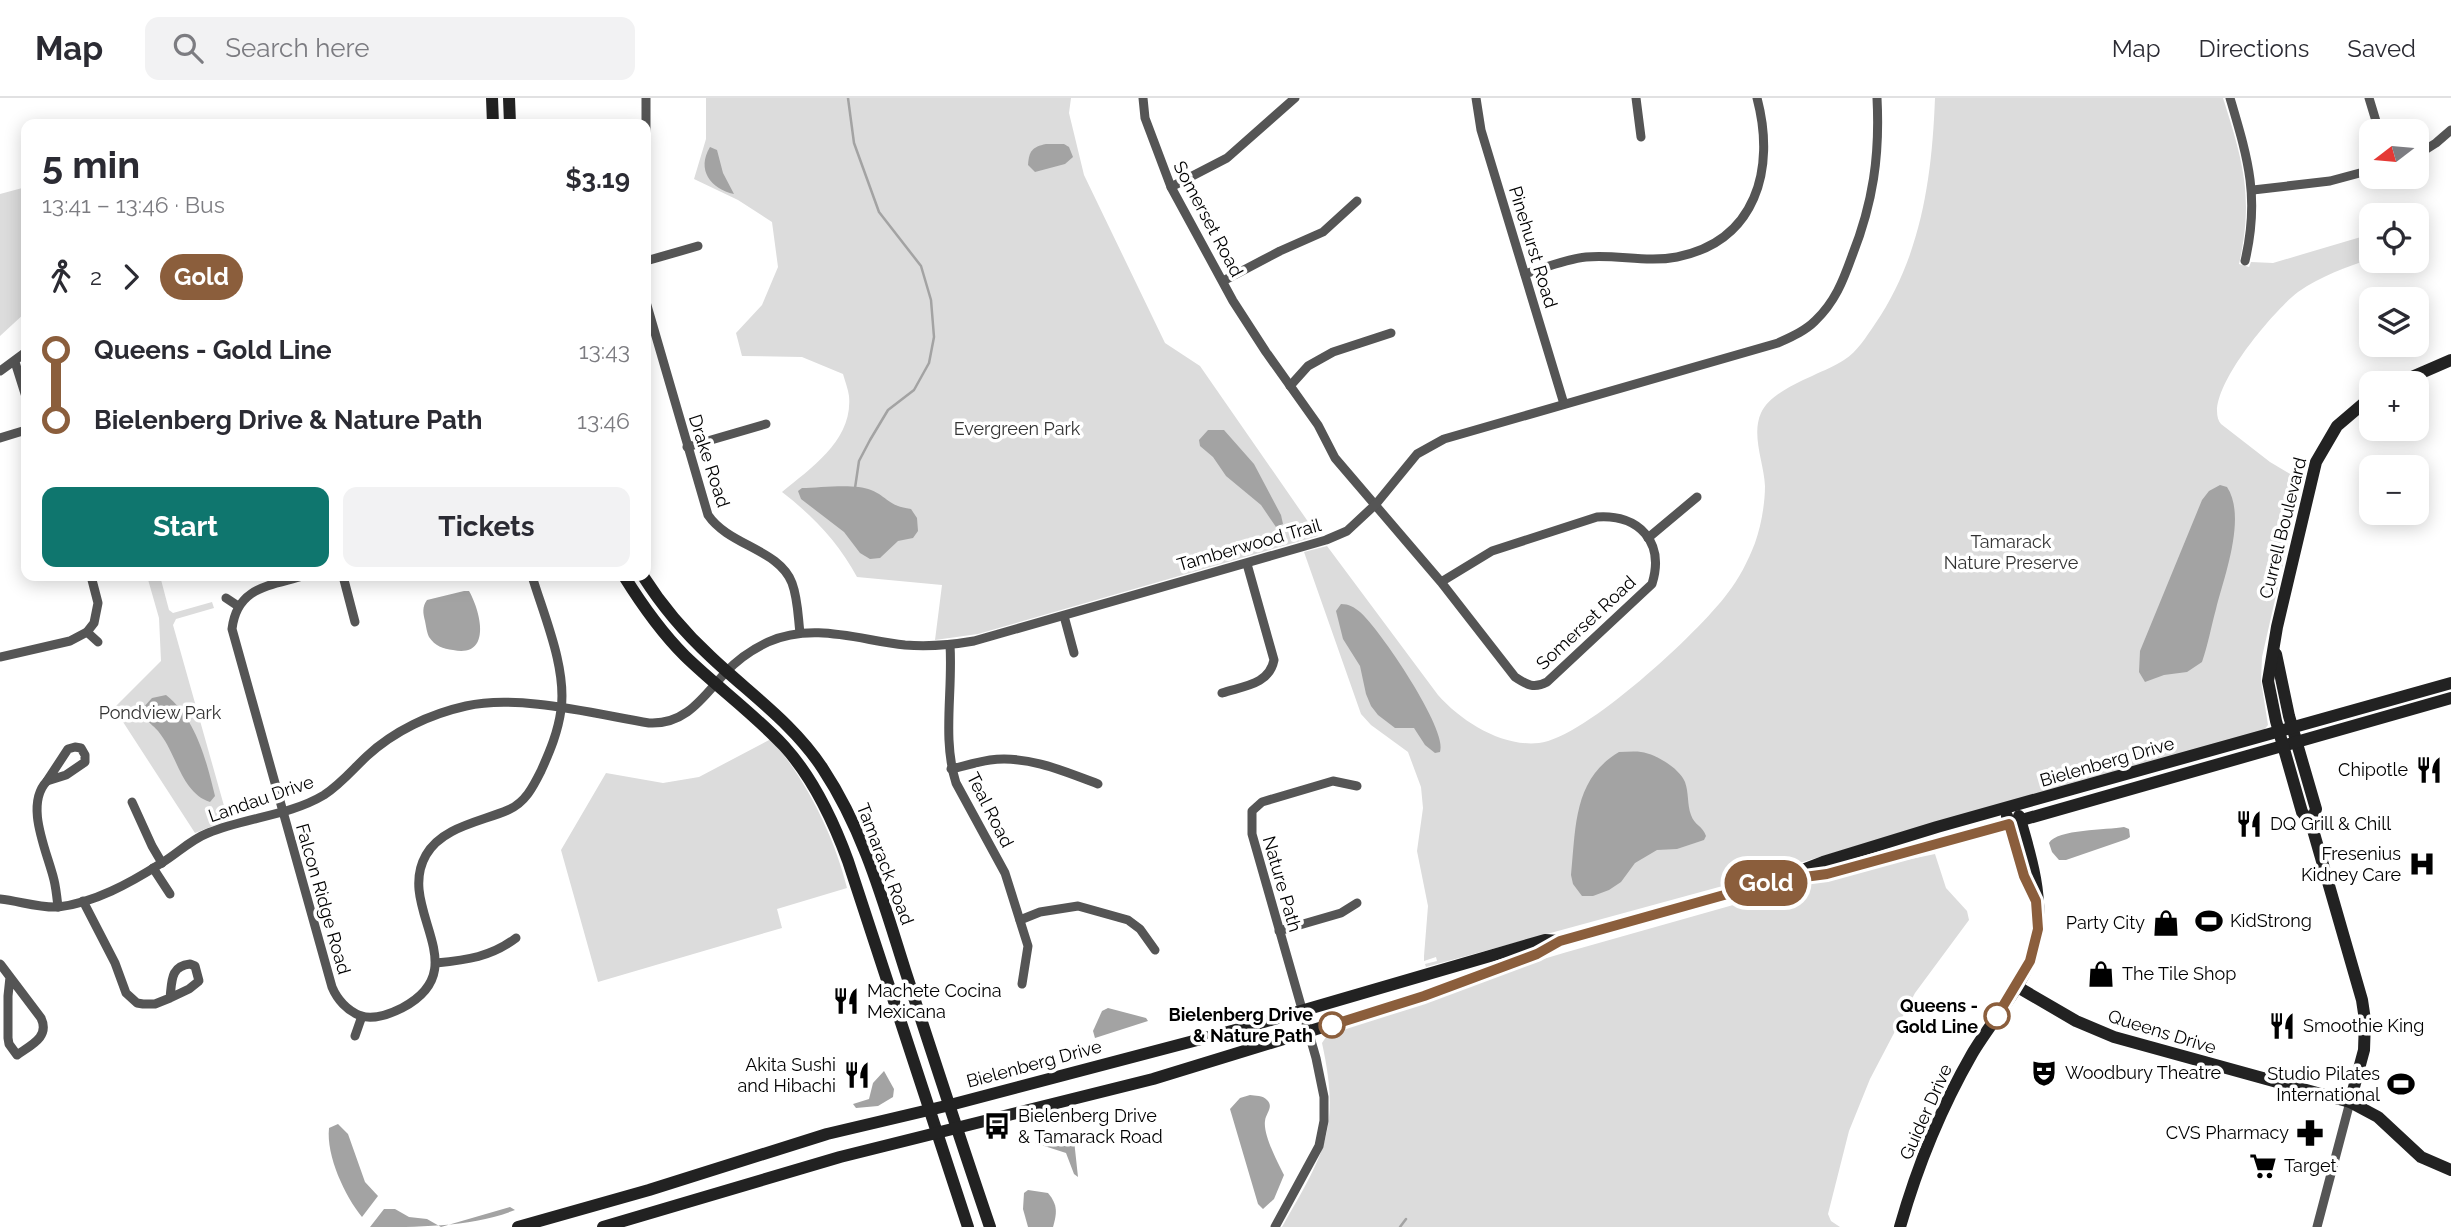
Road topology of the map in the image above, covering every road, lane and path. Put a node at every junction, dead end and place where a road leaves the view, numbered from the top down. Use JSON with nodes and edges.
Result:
{"nodes":[{"id":1,"x":492,"y":98,"type":"edge"},
{"id":2,"x":509,"y":98,"type":"edge"},
{"id":3,"x":646,"y":98,"type":"edge"},
{"id":4,"x":1143,"y":98,"type":"edge"},
{"id":5,"x":1295,"y":98,"type":"edge"},
{"id":6,"x":1476,"y":98,"type":"edge"},
{"id":7,"x":1636,"y":98,"type":"edge"},
{"id":8,"x":1756,"y":98,"type":"edge"},
{"id":9,"x":1877,"y":98,"type":"edge"},
{"id":10,"x":2230,"y":98,"type":"edge"},
{"id":11,"x":2369,"y":98,"type":"edge"},
{"id":12,"x":493,"y":119,"type":"edge"},
{"id":13,"x":510,"y":119,"type":"edge"},
{"id":14,"x":646,"y":119,"type":"edge"},
{"id":15,"x":2375,"y":119,"type":"edge"},
{"id":16,"x":2451,"y":130,"type":"edge"},
{"id":17,"x":1641,"y":137,"type":"dead end"},
{"id":18,"x":2429,"y":148,"type":"edge"},
{"id":19,"x":2359,"y":173,"type":"edge"},
{"id":20,"x":1171,"y":187,"type":"junction"},
{"id":21,"x":2253,"y":190,"type":"junction"},
{"id":22,"x":1357,"y":201,"type":"dead end"},
{"id":23,"x":698,"y":246,"type":"dead end"},
{"id":24,"x":651,"y":260,"type":"edge"},
{"id":25,"x":2245,"y":261,"type":"dead end"},
{"id":26,"x":1524,"y":274,"type":"junction"},
{"id":27,"x":1223,"y":282,"type":"junction"},
{"id":28,"x":651,"y":320,"type":"edge"},
{"id":29,"x":1391,"y":333,"type":"dead end"},
{"id":30,"x":21,"y":357,"type":"edge"},
{"id":31,"x":2451,"y":360,"type":"edge"},
{"id":32,"x":15,"y":362,"type":"junction"},
{"id":33,"x":0,"y":371,"type":"edge"},
{"id":34,"x":2426,"y":371,"type":"edge"},
{"id":35,"x":21,"y":381,"type":"edge"},
{"id":36,"x":1290,"y":386,"type":"junction"},
{"id":37,"x":1564,"y":404,"type":"junction"},
{"id":38,"x":2359,"y":407,"type":"edge"},
{"id":39,"x":766,"y":424,"type":"dead end"},
{"id":40,"x":21,"y":434,"type":"edge"},
{"id":41,"x":0,"y":438,"type":"edge"},
{"id":42,"x":687,"y":447,"type":"junction"},
{"id":43,"x":1697,"y":497,"type":"dead end"},
{"id":44,"x":1376,"y":504,"type":"junction"},
{"id":45,"x":1647,"y":538,"type":"junction"},
{"id":46,"x":1247,"y":564,"type":"junction"},
{"id":47,"x":92,"y":581,"type":"edge"},
{"id":48,"x":287,"y":581,"type":"edge"},
{"id":49,"x":344,"y":581,"type":"edge"},
{"id":50,"x":533,"y":581,"type":"edge"},
{"id":51,"x":627,"y":581,"type":"edge"},
{"id":52,"x":647,"y":581,"type":"edge"},
{"id":53,"x":1441,"y":582,"type":"junction"},
{"id":54,"x":226,"y":598,"type":"dead end"},
{"id":55,"x":238,"y":606,"type":"junction"},
{"id":56,"x":1063,"y":616,"type":"junction"},
{"id":57,"x":355,"y":622,"type":"dead end"},
{"id":58,"x":88,"y":632,"type":"junction"},
{"id":59,"x":800,"y":633,"type":"junction"},
{"id":60,"x":98,"y":642,"type":"dead end"},
{"id":61,"x":950,"y":645,"type":"junction"},
{"id":62,"x":2274,"y":646,"type":"junction"},
{"id":63,"x":1074,"y":653,"type":"dead end"},
{"id":64,"x":0,"y":657,"type":"edge"},
{"id":65,"x":727,"y":672,"type":"junction"},
{"id":66,"x":2451,"y":683,"type":"edge"},
{"id":67,"x":716,"y":684,"type":"junction"},
{"id":68,"x":1222,"y":693,"type":"dead end"},
{"id":69,"x":2448,"y":700,"type":"edge"},
{"id":70,"x":561,"y":709,"type":"junction"},
{"id":71,"x":2292,"y":727,"type":"junction"},
{"id":72,"x":2279,"y":731,"type":"junction"},
{"id":73,"x":2297,"y":743,"type":"junction"},
{"id":74,"x":2283,"y":747,"type":"junction"},
{"id":75,"x":951,"y":769,"type":"junction"},
{"id":76,"x":47,"y":780,"type":"dead end"},
{"id":77,"x":1098,"y":784,"type":"dead end"},
{"id":78,"x":1357,"y":786,"type":"dead end"},
{"id":79,"x":132,"y":802,"type":"dead end"},
{"id":80,"x":2010,"y":807,"type":"junction"},
{"id":81,"x":283,"y":811,"type":"junction"},
{"id":82,"x":2015,"y":822,"type":"junction"},
{"id":83,"x":2311,"y":823,"type":"junction"},
{"id":84,"x":162,"y":863,"type":"junction"},
{"id":85,"x":153,"y":868,"type":"junction"},
{"id":86,"x":1774,"y":881,"type":"junction"},
{"id":87,"x":170,"y":894,"type":"dead end"},
{"id":88,"x":0,"y":899,"type":"edge"},
{"id":89,"x":83,"y":901,"type":"junction"},
{"id":90,"x":1357,"y":903,"type":"dead end"},
{"id":91,"x":58,"y":907,"type":"junction"},
{"id":92,"x":1020,"y":920,"type":"junction"},
{"id":93,"x":1279,"y":931,"type":"junction"},
{"id":94,"x":516,"y":938,"type":"dead end"},
{"id":95,"x":1560,"y":941,"type":"junction"},
{"id":96,"x":1155,"y":950,"type":"dead end"},
{"id":97,"x":436,"y":962,"type":"junction"},
{"id":98,"x":0,"y":964,"type":"edge"},
{"id":99,"x":10,"y":977,"type":"junction"},
{"id":100,"x":1022,"y":984,"type":"dead end"},
{"id":101,"x":2016,"y":986,"type":"junction"},
{"id":102,"x":170,"y":998,"type":"dead end"},
{"id":103,"x":1302,"y":1011,"type":"junction"},
{"id":104,"x":362,"y":1016,"type":"junction"},
{"id":105,"x":1309,"y":1033,"type":"junction"},
{"id":106,"x":355,"y":1036,"type":"dead end"},
{"id":107,"x":2350,"y":1102,"type":"junction"},
{"id":108,"x":950,"y":1105,"type":"junction"},
{"id":109,"x":929,"y":1109,"type":"junction"},
{"id":110,"x":958,"y":1129,"type":"junction"},
{"id":111,"x":937,"y":1134,"type":"junction"},
{"id":112,"x":2451,"y":1170,"type":"edge"},
{"id":113,"x":518,"y":1227,"type":"edge"},
{"id":114,"x":603,"y":1227,"type":"edge"},
{"id":115,"x":968,"y":1227,"type":"edge"},
{"id":116,"x":990,"y":1227,"type":"edge"},
{"id":117,"x":1275,"y":1227,"type":"edge"},
{"id":118,"x":1900,"y":1227,"type":"edge"},
{"id":119,"x":2317,"y":1227,"type":"edge"}],
"edges":[{"from":1,"to":12,"type":"street"},
{"from":2,"to":13,"type":"street"},
{"from":3,"to":14,"type":"street"},
{"from":4,"to":20,"type":"street","name":"Somerset Road"},
{"from":5,"to":20,"type":"street"},
{"from":6,"to":26,"type":"street","name":"Pinehurst Road"},
{"from":7,"to":17,"type":"street"},
{"from":8,"to":26,"type":"street"},
{"from":9,"to":37,"type":"street","name":"Tamberwood Trail"},
{"from":10,"to":21,"type":"street"},
{"from":11,"to":15,"type":"street"},
{"from":16,"to":18,"type":"street"},
{"from":19,"to":21,"type":"street"},
{"from":20,"to":27,"type":"street","name":"Somerset Road"},
{"from":21,"to":25,"type":"street"},
{"from":22,"to":27,"type":"street"},
{"from":23,"to":24,"type":"street"},
{"from":26,"to":37,"type":"street","name":"Pinehurst Road"},
{"from":27,"to":36,"type":"street","name":"Somerset Road"},
{"from":28,"to":42,"type":"street","name":"Drake Road"},
{"from":29,"to":36,"type":"street"},
{"from":30,"to":32,"type":"street"},
{"from":31,"to":34,"type":"street"},
{"from":32,"to":33,"type":"street"},
{"from":32,"to":35,"type":"street"},
{"from":36,"to":44,"type":"street","name":"Somerset Road"},
{"from":37,"to":44,"type":"street","name":"Tamberwood Trail"},
{"from":38,"to":62,"type":"street","name":"Currell Boulevard"},
{"from":39,"to":42,"type":"street"},
{"from":40,"to":41,"type":"street"},
{"from":42,"to":59,"type":"street","name":"Drake Road"},
{"from":43,"to":45,"type":"street"},
{"from":44,"to":46,"type":"street","name":"Tamberwood Trail"},
{"from":44,"to":53,"type":"street","name":"Somerset Road"},
{"from":45,"to":53,"type":"street"},
{"from":45,"to":53,"type":"street","name":"Somerset Road"},
{"from":46,"to":56,"type":"street","name":"Tamberwood Trail"},
{"from":46,"to":68,"type":"street"},
{"from":47,"to":58,"type":"street"},
{"from":48,"to":55,"type":"street"},
{"from":49,"to":57,"type":"street"},
{"from":50,"to":70,"type":"street"},
{"from":51,"to":67,"type":"street","name":"Tamarack Road"},
{"from":52,"to":65,"type":"street","name":"Tamarack Road"},
{"from":54,"to":55,"type":"street"},
{"from":55,"to":81,"type":"street","name":"Falcon Ridge Road"},
{"from":56,"to":61,"type":"street","name":"Tamberwood Trail"},
{"from":56,"to":63,"type":"street"},
{"from":58,"to":60,"type":"street"},
{"from":58,"to":64,"type":"street"},
{"from":59,"to":61,"type":"street","name":"Tamberwood Trail"},
{"from":59,"to":65,"type":"street","name":"Tamberwood Trail"},
{"from":61,"to":75,"type":"street","name":"Teal Road"},
{"from":62,"to":71,"type":"street","name":"Currell Boulevard"},
{"from":62,"to":72,"type":"street","name":"Currell Boulevard"},
{"from":65,"to":67,"type":"street","name":"Tamberwood Trail"},
{"from":65,"to":108,"type":"street","name":"Tamarack Road"},
{"from":66,"to":71,"type":"street","name":"Bielenberg Drive"},
{"from":67,"to":70,"type":"street","name":"Landau Drive"},
{"from":67,"to":109,"type":"street","name":"Tamarack Road"},
{"from":69,"to":73,"type":"street","name":"Bielenberg Drive"},
{"from":70,"to":81,"type":"street","name":"Landau Drive"},
{"from":70,"to":97,"type":"street"},
{"from":71,"to":72,"type":"street","name":"Bielenberg Drive"},
{"from":71,"to":73,"type":"street","name":"Currell Boulevard"},
{"from":72,"to":74,"type":"street","name":"Currell Boulevard"},
{"from":72,"to":80,"type":"street","name":"Bielenberg Drive"},
{"from":73,"to":74,"type":"street","name":"Bielenberg Drive"},
{"from":73,"to":83,"type":"street","name":"Currell Boulevard"},
{"from":74,"to":82,"type":"street","name":"Bielenberg Drive"},
{"from":74,"to":83,"type":"street","name":"Currell Boulevard"},
{"from":75,"to":77,"type":"street"},
{"from":75,"to":92,"type":"street","name":"Teal Road"},
{"from":76,"to":91,"type":"street"},
{"from":78,"to":93,"type":"street","name":"Nature Path"},
{"from":79,"to":84,"type":"street"},
{"from":80,"to":82,"type":"street","name":"Guider Drive"},
{"from":80,"to":86,"type":"street","name":"Bielenberg Drive"},
{"from":81,"to":84,"type":"street","name":"Landau Drive"},
{"from":81,"to":104,"type":"street","name":"Falcon Ridge Road"},
{"from":82,"to":86,"type":"street","name":"Bielenberg Drive"},
{"from":82,"to":101,"type":"street","name":"Guider Drive"},
{"from":83,"to":107,"type":"street","name":"Currell Boulevard"},
{"from":84,"to":85,"type":"street","name":"Landau Drive"},
{"from":85,"to":87,"type":"street"},
{"from":85,"to":89,"type":"street","name":"Landau Drive"},
{"from":86,"to":95,"type":"street","name":"Bielenberg Drive"},
{"from":88,"to":91,"type":"street","name":"Landau Drive"},
{"from":89,"to":91,"type":"street","name":"Landau Drive"},
{"from":89,"to":102,"type":"street"},
{"from":90,"to":93,"type":"street"},
{"from":92,"to":96,"type":"street"},
{"from":92,"to":100,"type":"street","name":"Teal Road"},
{"from":93,"to":103,"type":"street","name":"Nature Path"},
{"from":94,"to":97,"type":"street"},
{"from":95,"to":103,"type":"street","name":"Bielenberg Drive"},
{"from":95,"to":105,"type":"street","name":"Bielenberg Drive"},
{"from":97,"to":104,"type":"street"},
{"from":98,"to":99,"type":"street"},
{"from":99,"to":99,"type":"street"},
{"from":101,"to":107,"type":"street","name":"Queens Drive"},
{"from":101,"to":118,"type":"street","name":"Guider Drive"},
{"from":103,"to":105,"type":"street","name":"Nature Path"},
{"from":103,"to":108,"type":"street","name":"Bielenberg Drive"},
{"from":104,"to":106,"type":"street"},
{"from":105,"to":110,"type":"street","name":"Bielenberg Drive"},
{"from":105,"to":117,"type":"street","name":"Nature Path"},
{"from":107,"to":112,"type":"street","name":"Queens Drive"},
{"from":107,"to":119,"type":"street"},
{"from":108,"to":109,"type":"street","name":"Bielenberg Drive"},
{"from":108,"to":110,"type":"street","name":"Tamarack Road"},
{"from":109,"to":111,"type":"street","name":"Tamarack Road"},
{"from":109,"to":113,"type":"street","name":"Bielenberg Drive"},
{"from":110,"to":111,"type":"street","name":"Bielenberg Drive"},
{"from":110,"to":116,"type":"street","name":"Tamarack Road"},
{"from":111,"to":114,"type":"street","name":"Bielenberg Drive"},
{"from":111,"to":115,"type":"street","name":"Tamarack Road"}]}
